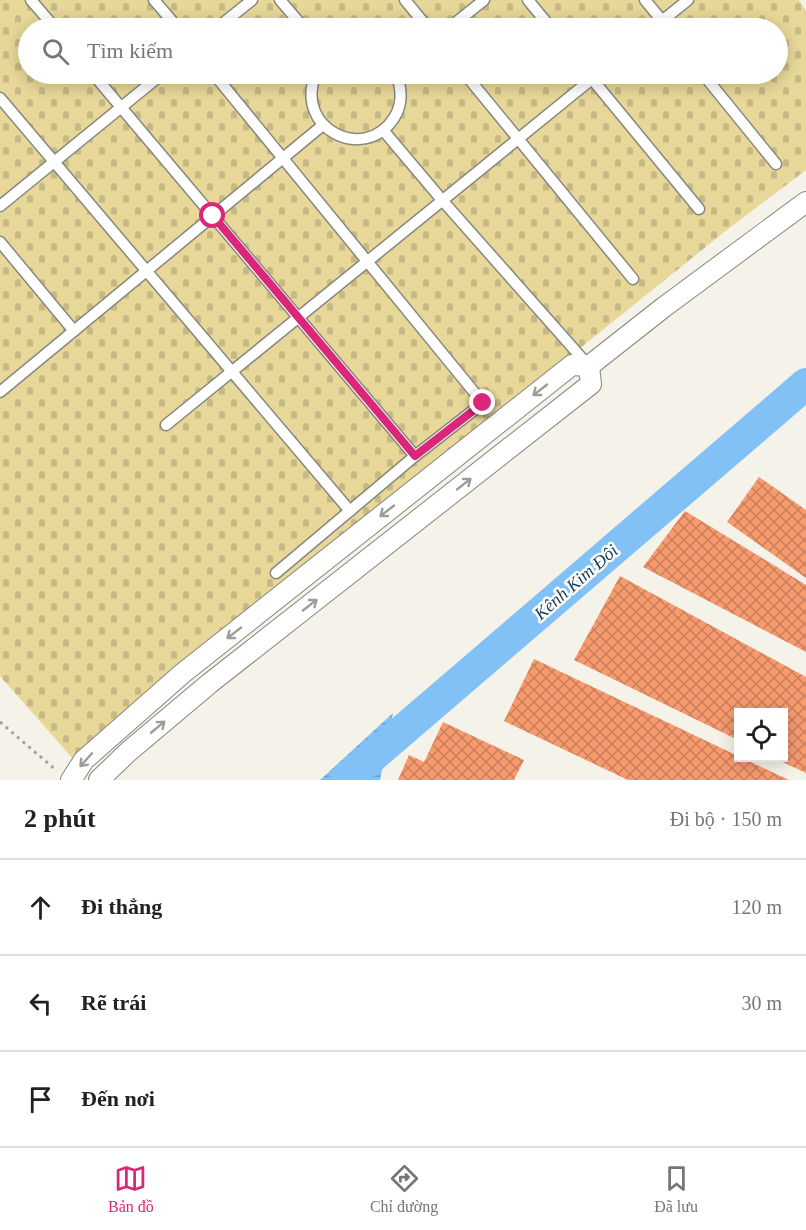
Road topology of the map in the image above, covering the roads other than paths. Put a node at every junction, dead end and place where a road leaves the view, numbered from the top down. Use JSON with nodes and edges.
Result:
{"nodes":[{"id":1,"x":31,"y":0,"type":"edge"},
{"id":2,"x":154,"y":0,"type":"edge"},
{"id":3,"x":252,"y":0,"type":"edge"},
{"id":4,"x":280,"y":0,"type":"edge"},
{"id":5,"x":405,"y":0,"type":"edge"},
{"id":6,"x":484,"y":0,"type":"edge"},
{"id":7,"x":528,"y":0,"type":"edge"},
{"id":8,"x":645,"y":0,"type":"edge"},
{"id":9,"x":688,"y":0,"type":"edge"},
{"id":10,"x":46,"y":18,"type":"edge"},
{"id":11,"x":169,"y":18,"type":"edge"},
{"id":12,"x":230,"y":18,"type":"edge"},
{"id":13,"x":295,"y":18,"type":"edge"},
{"id":14,"x":420,"y":18,"type":"edge"},
{"id":15,"x":462,"y":18,"type":"edge"},
{"id":16,"x":543,"y":18,"type":"edge"},
{"id":17,"x":656,"y":18,"type":"edge"},
{"id":18,"x":669,"y":18,"type":"edge"},
{"id":19,"x":101,"y":84,"type":"edge"},
{"id":20,"x":150,"y":84,"type":"edge"},
{"id":21,"x":222,"y":84,"type":"edge"},
{"id":22,"x":312,"y":84,"type":"edge"},
{"id":23,"x":399,"y":84,"type":"edge"},
{"id":24,"x":473,"y":84,"type":"edge"},
{"id":25,"x":582,"y":84,"type":"edge"},
{"id":26,"x":600,"y":84,"type":"edge"},
{"id":27,"x":712,"y":84,"type":"edge"},
{"id":28,"x":0,"y":98,"type":"edge"},
{"id":29,"x":121,"y":107,"type":"junction"},
{"id":30,"x":323,"y":125,"type":"junction"},
{"id":31,"x":383,"y":130,"type":"junction"},
{"id":32,"x":518,"y":138,"type":"junction"},
{"id":33,"x":283,"y":158,"type":"junction"},
{"id":34,"x":54,"y":162,"type":"junction"},
{"id":35,"x":776,"y":164,"type":"dead end"},
{"id":36,"x":442,"y":200,"type":"junction"},
{"id":37,"x":806,"y":202,"type":"edge"},
{"id":38,"x":0,"y":206,"type":"edge"},
{"id":39,"x":699,"y":209,"type":"dead end"},
{"id":40,"x":213,"y":216,"type":"junction"},
{"id":41,"x":0,"y":242,"type":"edge"},
{"id":42,"x":367,"y":261,"type":"junction"},
{"id":43,"x":147,"y":271,"type":"junction"},
{"id":44,"x":633,"y":279,"type":"dead end"},
{"id":45,"x":298,"y":317,"type":"junction"},
{"id":46,"x":74,"y":331,"type":"junction"},
{"id":47,"x":589,"y":366,"type":"junction"},
{"id":48,"x":232,"y":371,"type":"junction"},
{"id":49,"x":1,"y":390,"type":"edge"},
{"id":50,"x":166,"y":425,"type":"dead end"},
{"id":51,"x":415,"y":456,"type":"junction"},
{"id":52,"x":350,"y":511,"type":"junction"},
{"id":53,"x":276,"y":573,"type":"dead end"},
{"id":54,"x":65,"y":776,"type":"edge"},
{"id":55,"x":99,"y":780,"type":"edge"}],
"edges":[{"from":1,"to":10,"type":"lane"},
{"from":2,"to":11,"type":"lane"},
{"from":3,"to":12,"type":"lane"},
{"from":4,"to":13,"type":"lane"},
{"from":5,"to":14,"type":"lane"},
{"from":6,"to":15,"type":"lane"},
{"from":7,"to":16,"type":"lane"},
{"from":8,"to":17,"type":"lane"},
{"from":9,"to":18,"type":"lane"},
{"from":19,"to":29,"type":"lane"},
{"from":20,"to":29,"type":"lane"},
{"from":21,"to":33,"type":"lane"},
{"from":22,"to":30,"type":"lane"},
{"from":23,"to":31,"type":"lane"},
{"from":24,"to":32,"type":"lane"},
{"from":25,"to":32,"type":"lane"},
{"from":26,"to":39,"type":"lane"},
{"from":27,"to":35,"type":"lane"},
{"from":28,"to":34,"type":"lane"},
{"from":29,"to":34,"type":"lane"},
{"from":29,"to":40,"type":"lane"},
{"from":30,"to":31,"type":"lane"},
{"from":30,"to":33,"type":"lane"},
{"from":31,"to":36,"type":"lane"},
{"from":32,"to":36,"type":"lane"},
{"from":32,"to":44,"type":"lane"},
{"from":33,"to":40,"type":"lane"},
{"from":33,"to":42,"type":"lane"},
{"from":34,"to":38,"type":"lane"},
{"from":34,"to":43,"type":"lane"},
{"from":36,"to":42,"type":"lane"},
{"from":36,"to":47,"type":"lane"},
{"from":37,"to":47,"type":"street"},
{"from":40,"to":43,"type":"lane"},
{"from":40,"to":45,"type":"lane"},
{"from":41,"to":46,"type":"lane"},
{"from":42,"to":45,"type":"lane"},
{"from":42,"to":51,"type":"lane"},
{"from":43,"to":46,"type":"lane"},
{"from":43,"to":48,"type":"lane"},
{"from":45,"to":48,"type":"lane"},
{"from":45,"to":51,"type":"lane"},
{"from":46,"to":49,"type":"lane"},
{"from":47,"to":54,"type":"street","one_way":true},
{"from":55,"to":47,"type":"street","one_way":true},
{"from":48,"to":50,"type":"lane"},
{"from":48,"to":52,"type":"lane"},
{"from":51,"to":52,"type":"lane"},
{"from":52,"to":53,"type":"lane"}]}
